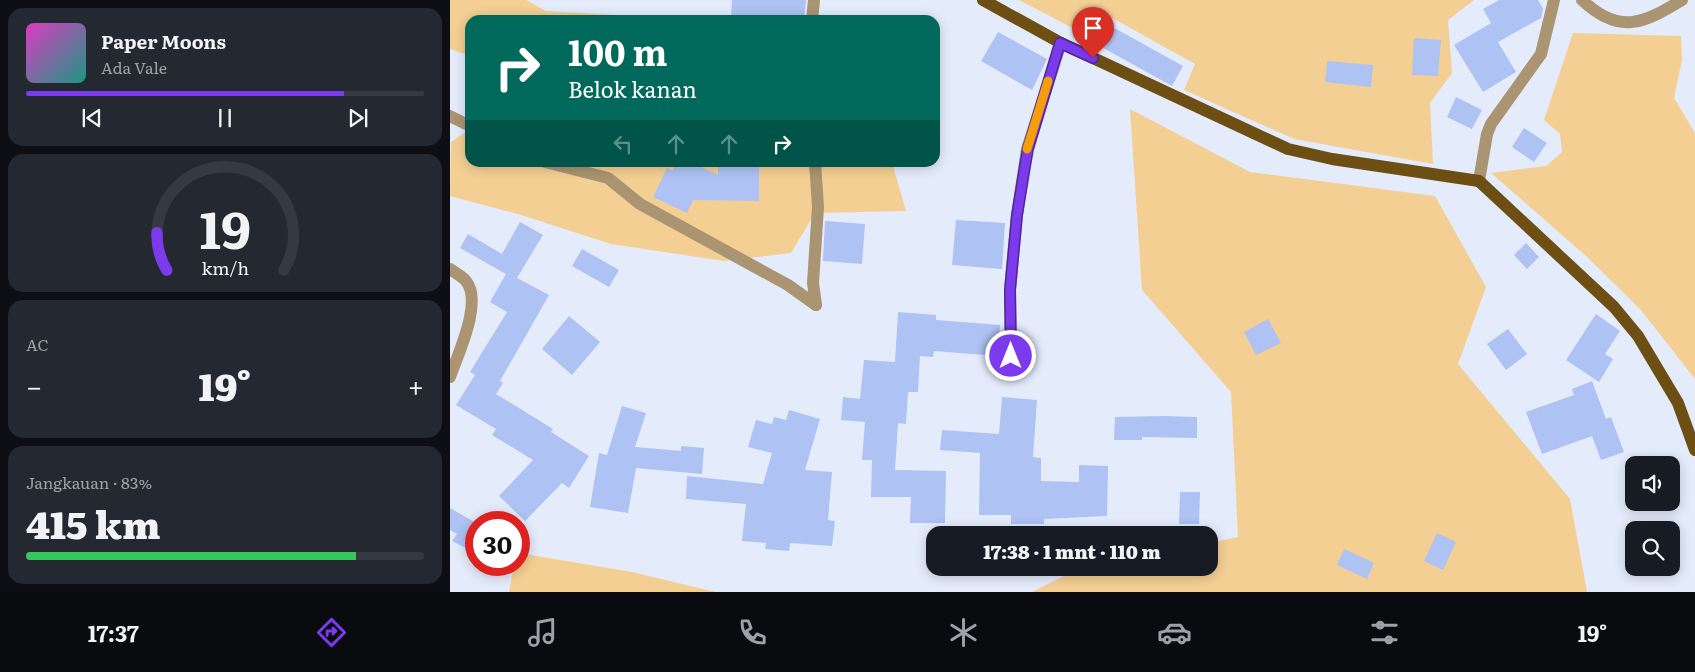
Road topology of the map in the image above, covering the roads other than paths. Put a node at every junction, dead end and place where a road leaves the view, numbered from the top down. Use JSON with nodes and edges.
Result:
{"nodes":[{"id":1,"x":814,"y":0,"type":"edge"},
{"id":2,"x":983,"y":0,"type":"edge"},
{"id":3,"x":1554,"y":0,"type":"edge"},
{"id":4,"x":1582,"y":0,"type":"edge"},
{"id":5,"x":1682,"y":0,"type":"edge"},
{"id":6,"x":812,"y":15,"type":"edge"},
{"id":7,"x":1060,"y":43,"type":"junction"},
{"id":8,"x":450,"y":116,"type":"edge"},
{"id":9,"x":465,"y":124,"type":"edge"},
{"id":10,"x":565,"y":167,"type":"edge"},
{"id":11,"x":815,"y":167,"type":"edge"},
{"id":12,"x":1479,"y":180,"type":"junction"},
{"id":13,"x":450,"y":269,"type":"edge"},
{"id":14,"x":1011,"y":356,"type":"dead end"},
{"id":15,"x":450,"y":376,"type":"edge"},
{"id":16,"x":1695,"y":450,"type":"edge"}],
"edges":[{"from":1,"to":6,"type":"street"},
{"from":2,"to":7,"type":"main road"},
{"from":3,"to":12,"type":"street"},
{"from":4,"to":5,"type":"street"},
{"from":7,"to":12,"type":"main road"},
{"from":7,"to":14,"type":"street"},
{"from":8,"to":9,"type":"street"},
{"from":10,"to":11,"type":"street"},
{"from":12,"to":16,"type":"main road"},
{"from":13,"to":15,"type":"street"}]}
